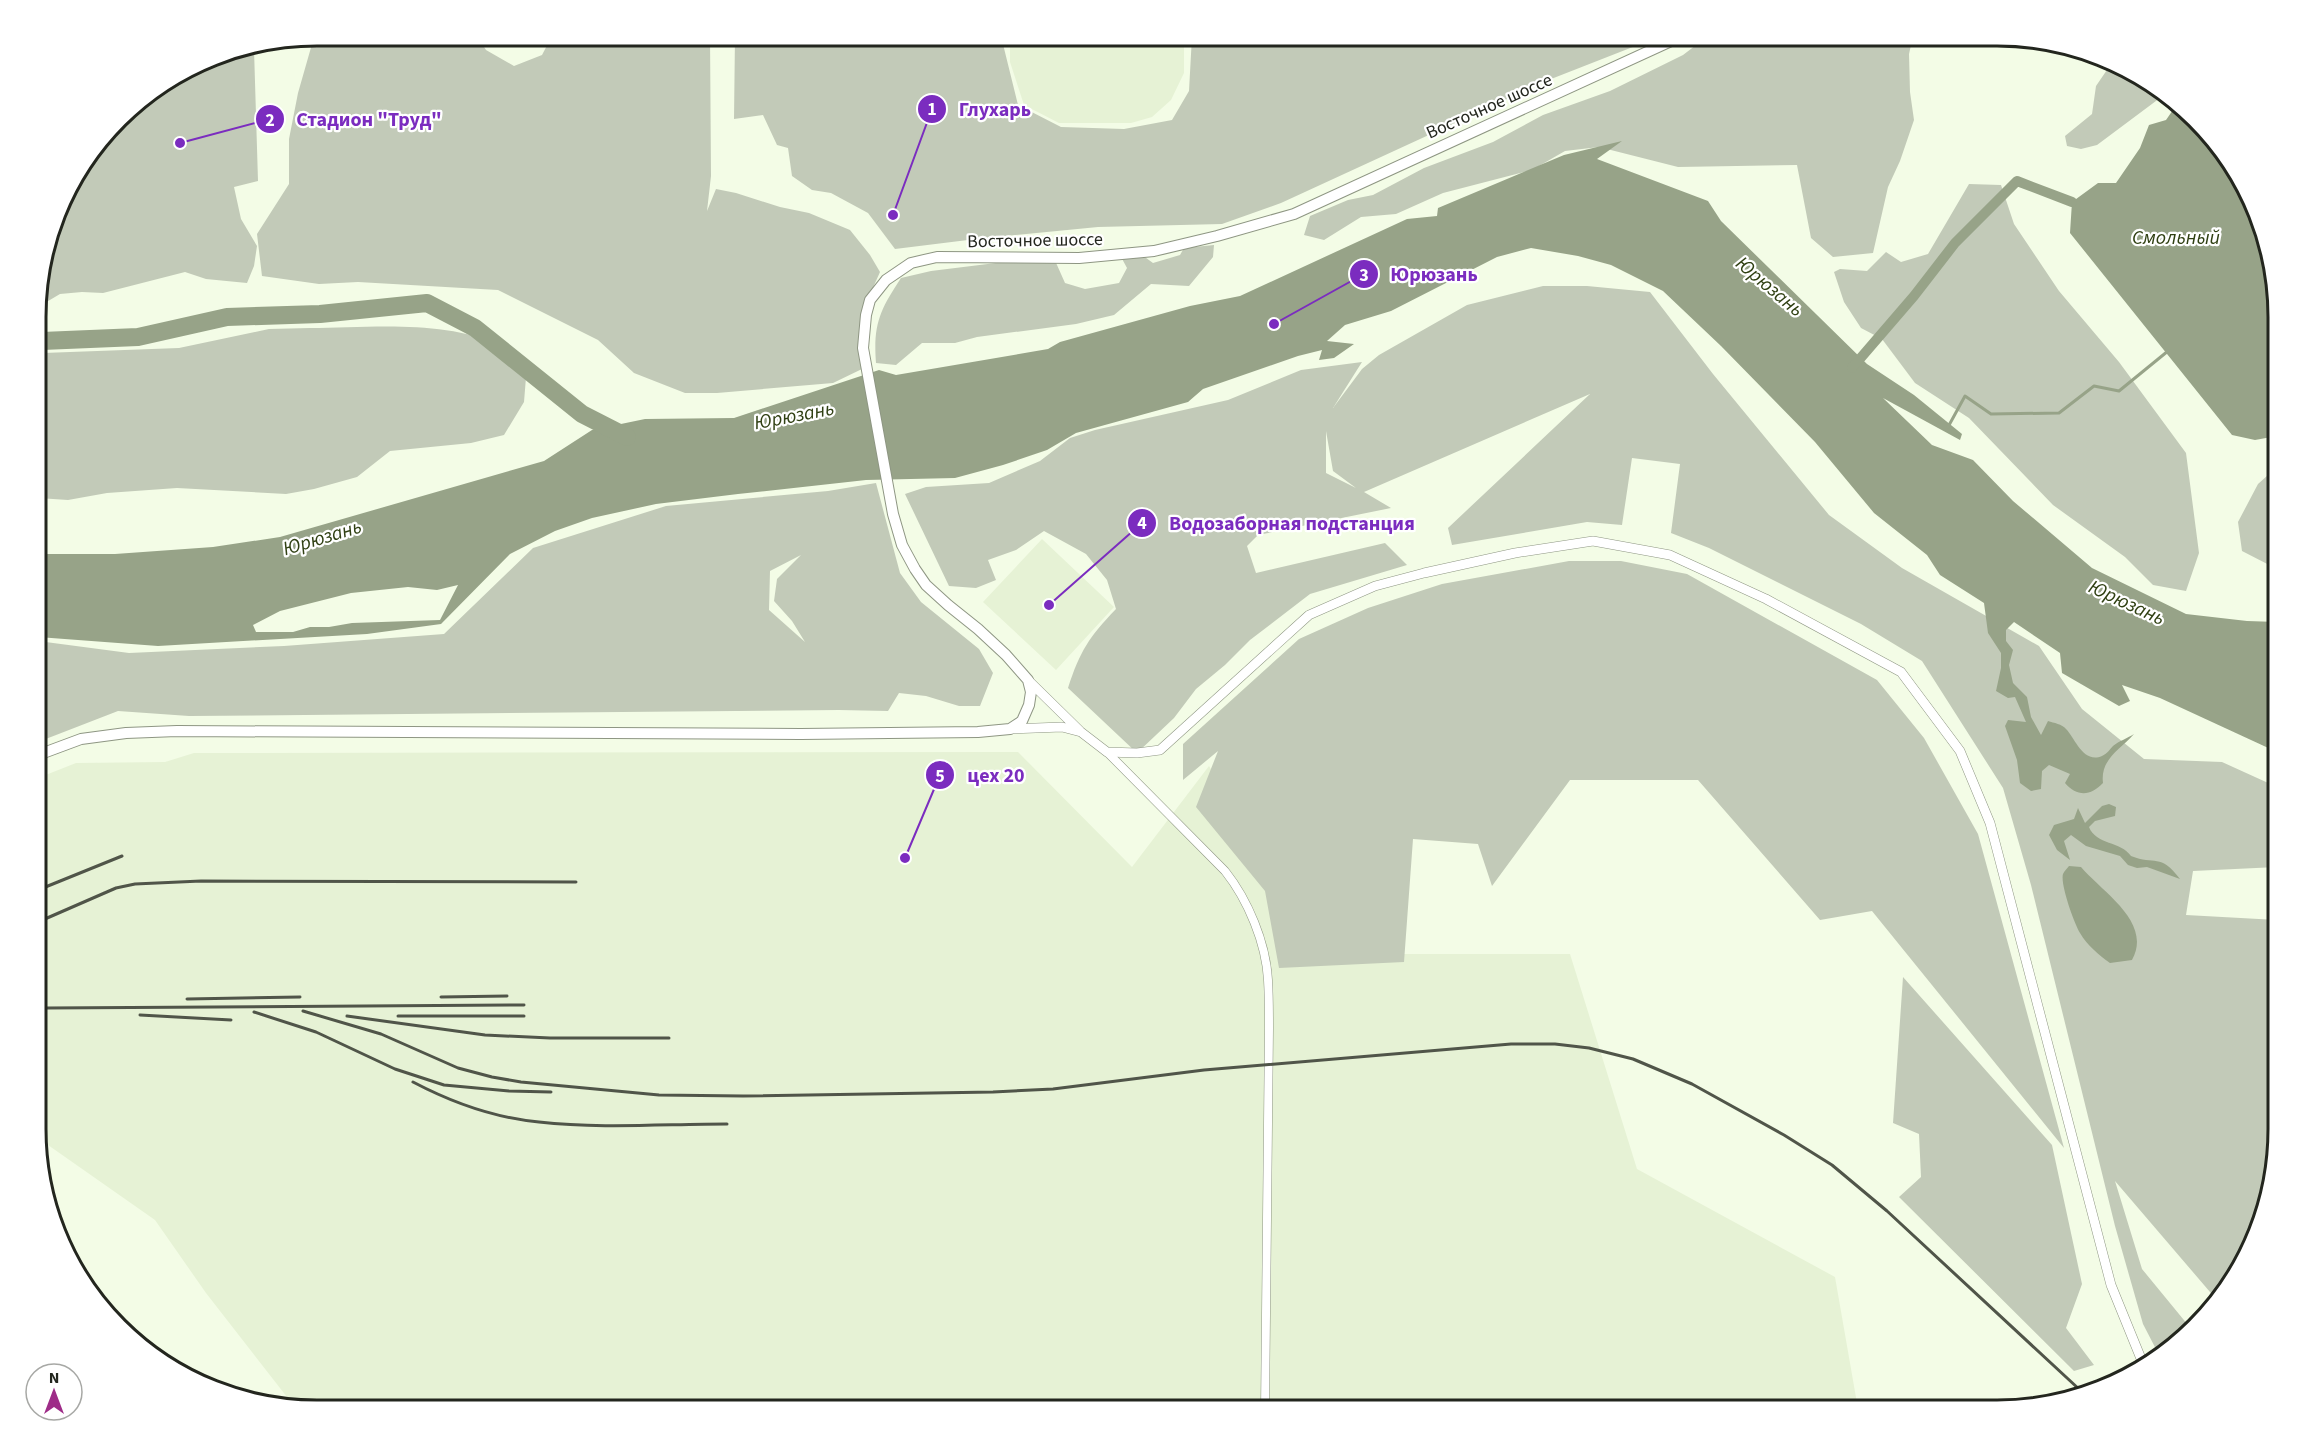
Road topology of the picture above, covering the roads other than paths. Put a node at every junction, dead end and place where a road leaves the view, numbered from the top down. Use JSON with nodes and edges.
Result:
{"nodes":[{"id":1,"x":1660,"y":46,"type":"edge"},
{"id":2,"x":1028,"y":681,"type":"junction"},
{"id":3,"x":1010,"y":729,"type":"junction"},
{"id":4,"x":1081,"y":732,"type":"junction"},
{"id":5,"x":46,"y":752,"type":"edge"},
{"id":6,"x":1107,"y":752,"type":"junction"},
{"id":7,"x":2141,"y":1358,"type":"edge"},
{"id":8,"x":1265,"y":1400,"type":"edge"}],
"edges":[{"from":1,"to":2,"type":"main road","name":"Восточное шоссе"},
{"from":2,"to":3,"type":"main road"},
{"from":2,"to":4,"type":"street","name":"Восточное шоссе"},
{"from":3,"to":4,"type":"street"},
{"from":3,"to":5,"type":"main road"},
{"from":4,"to":6,"type":"street","name":"Восточное шоссе"},
{"from":6,"to":7,"type":"street"},
{"from":6,"to":8,"type":"street"}]}
